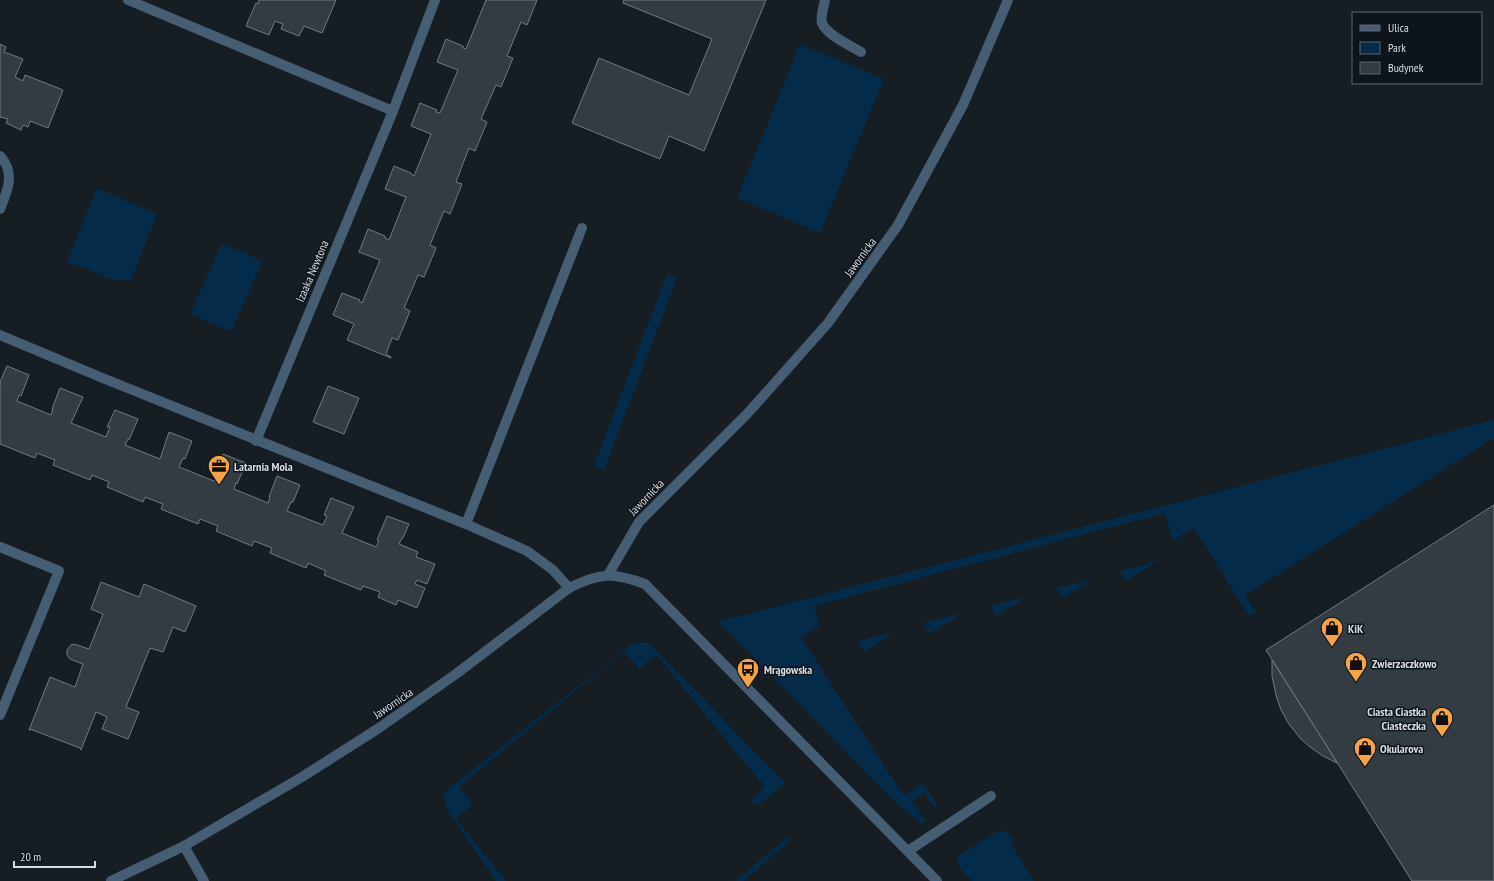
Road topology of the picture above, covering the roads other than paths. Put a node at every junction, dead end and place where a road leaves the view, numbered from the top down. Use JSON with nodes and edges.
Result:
{"nodes":[{"id":1,"x":128,"y":0,"type":"edge"},
{"id":2,"x":435,"y":0,"type":"edge"},
{"id":3,"x":825,"y":0,"type":"edge"},
{"id":4,"x":1008,"y":0,"type":"edge"},
{"id":5,"x":861,"y":52,"type":"dead end"},
{"id":6,"x":393,"y":111,"type":"junction"},
{"id":7,"x":0,"y":156,"type":"edge"},
{"id":8,"x":0,"y":209,"type":"edge"},
{"id":9,"x":582,"y":228,"type":"dead end"},
{"id":10,"x":0,"y":335,"type":"edge"},
{"id":11,"x":256,"y":441,"type":"junction"},
{"id":12,"x":466,"y":524,"type":"junction"},
{"id":13,"x":0,"y":547,"type":"edge"},
{"id":14,"x":608,"y":575,"type":"junction"},
{"id":15,"x":569,"y":588,"type":"junction"},
{"id":16,"x":0,"y":715,"type":"edge"},
{"id":17,"x":991,"y":796,"type":"dead end"},
{"id":18,"x":184,"y":846,"type":"junction"},
{"id":19,"x":908,"y":851,"type":"junction"},
{"id":20,"x":111,"y":881,"type":"edge"},
{"id":21,"x":204,"y":881,"type":"edge"},
{"id":22,"x":937,"y":881,"type":"edge"}],
"edges":[{"from":1,"to":6,"type":"street"},
{"from":2,"to":6,"type":"street","name":"Izaaka Newtona"},
{"from":3,"to":5,"type":"street"},
{"from":4,"to":14,"type":"street","name":"Jawornicka"},
{"from":6,"to":11,"type":"street","name":"Izaaka Newtona"},
{"from":7,"to":8,"type":"street"},
{"from":9,"to":12,"type":"street"},
{"from":10,"to":11,"type":"street"},
{"from":11,"to":12,"type":"street"},
{"from":12,"to":15,"type":"street"},
{"from":13,"to":16,"type":"street"},
{"from":14,"to":15,"type":"street","name":"Jawornicka"},
{"from":14,"to":19,"type":"street"},
{"from":15,"to":18,"type":"street","name":"Jawornicka"},
{"from":17,"to":19,"type":"street"},
{"from":18,"to":20,"type":"street","name":"Jawornicka"},
{"from":18,"to":21,"type":"street"},
{"from":19,"to":22,"type":"street"}]}
